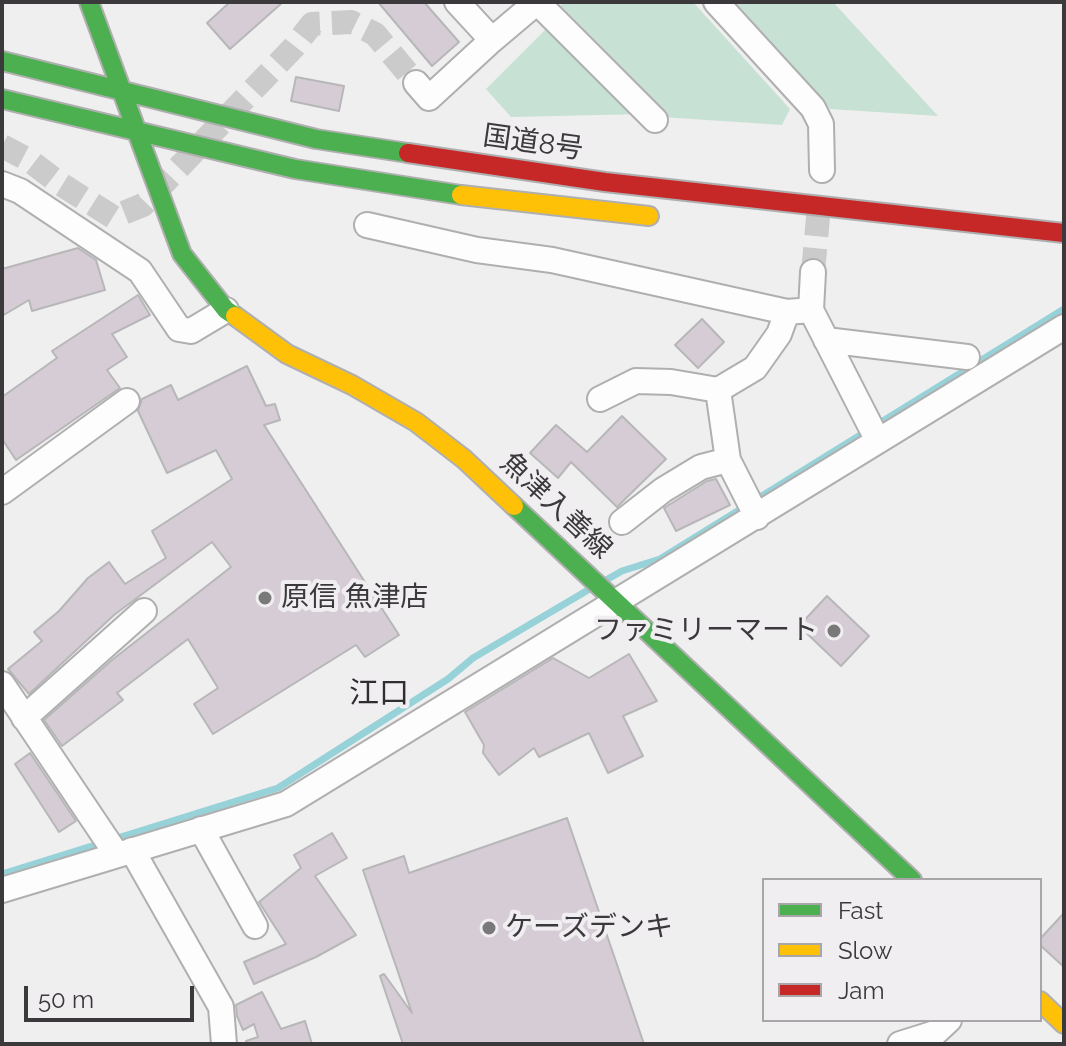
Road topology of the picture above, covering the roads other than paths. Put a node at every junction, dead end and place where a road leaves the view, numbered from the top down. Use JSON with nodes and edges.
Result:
{"nodes":[{"id":1,"x":89,"y":2,"type":"edge"},
{"id":2,"x":457,"y":2,"type":"edge"},
{"id":3,"x":537,"y":2,"type":"edge"},
{"id":4,"x":716,"y":2,"type":"edge"},
{"id":5,"x":492,"y":40,"type":"junction"},
{"id":6,"x":2,"y":61,"type":"edge"},
{"id":7,"x":416,"y":83,"type":"dead end"},
{"id":8,"x":121,"y":92,"type":"junction"},
{"id":9,"x":2,"y":99,"type":"edge"},
{"id":10,"x":655,"y":120,"type":"dead end"},
{"id":11,"x":137,"y":131,"type":"junction"},
{"id":12,"x":822,"y":170,"type":"tunnel mouth"},
{"id":13,"x":2,"y":184,"type":"edge"},
{"id":14,"x":673,"y":218,"type":"dead end"},
{"id":15,"x":367,"y":225,"type":"dead end"},
{"id":16,"x":1064,"y":233,"type":"edge"},
{"id":17,"x":813,"y":272,"type":"tunnel mouth"},
{"id":18,"x":226,"y":310,"type":"junction"},
{"id":19,"x":799,"y":311,"type":"junction"},
{"id":20,"x":1064,"y":327,"type":"edge"},
{"id":21,"x":826,"y":340,"type":"junction"},
{"id":22,"x":967,"y":357,"type":"dead end"},
{"id":23,"x":718,"y":390,"type":"junction"},
{"id":24,"x":600,"y":399,"type":"dead end"},
{"id":25,"x":127,"y":401,"type":"dead end"},
{"id":26,"x":878,"y":441,"type":"junction"},
{"id":27,"x":728,"y":460,"type":"junction"},
{"id":28,"x":2,"y":492,"type":"edge"},
{"id":29,"x":757,"y":517,"type":"junction"},
{"id":30,"x":622,"y":522,"type":"dead end"},
{"id":31,"x":617,"y":602,"type":"junction"},
{"id":32,"x":144,"y":611,"type":"dead end"},
{"id":33,"x":2,"y":684,"type":"edge"},
{"id":34,"x":24,"y":718,"type":"junction"},
{"id":35,"x":201,"y":829,"type":"junction"},
{"id":36,"x":124,"y":852,"type":"junction"},
{"id":37,"x":910,"y":878,"type":"edge"},
{"id":38,"x":2,"y":890,"type":"edge"},
{"id":39,"x":255,"y":926,"type":"dead end"},
{"id":40,"x":1042,"y":1003,"type":"edge"},
{"id":41,"x":947,"y":1022,"type":"edge"},
{"id":42,"x":1064,"y":1024,"type":"edge"},
{"id":43,"x":224,"y":1044,"type":"edge"},
{"id":44,"x":900,"y":1044,"type":"edge"}],
"edges":[{"from":1,"to":8,"type":"main road","name":"魚津入善線"},
{"from":2,"to":5,"type":"street"},
{"from":3,"to":5,"type":"street"},
{"from":3,"to":10,"type":"street"},
{"from":4,"to":12,"type":"street"},
{"from":5,"to":7,"type":"street"},
{"from":6,"to":8,"type":"main road","name":"国道8号"},
{"from":8,"to":11,"type":"main road","name":"魚津入善線"},
{"from":8,"to":16,"type":"main road","name":"国道8号"},
{"from":9,"to":11,"type":"main road","name":"国道8号"},
{"from":11,"to":14,"type":"main road","name":"国道8号"},
{"from":11,"to":18,"type":"main road","name":"魚津入善線"},
{"from":13,"to":18,"type":"street"},
{"from":15,"to":19,"type":"street"},
{"from":17,"to":19,"type":"street"},
{"from":18,"to":31,"type":"main road","name":"魚津入善線"},
{"from":19,"to":21,"type":"street"},
{"from":19,"to":23,"type":"street"},
{"from":20,"to":26,"type":"street"},
{"from":21,"to":22,"type":"street"},
{"from":21,"to":26,"type":"street"},
{"from":23,"to":24,"type":"street"},
{"from":23,"to":27,"type":"street"},
{"from":25,"to":28,"type":"street"},
{"from":26,"to":29,"type":"street"},
{"from":27,"to":29,"type":"street"},
{"from":27,"to":30,"type":"street"},
{"from":29,"to":31,"type":"street"},
{"from":31,"to":35,"type":"street"},
{"from":31,"to":37,"type":"main road","name":"魚津入善線"},
{"from":32,"to":34,"type":"street"},
{"from":33,"to":34,"type":"street"},
{"from":34,"to":36,"type":"street"},
{"from":35,"to":36,"type":"street"},
{"from":35,"to":39,"type":"street"},
{"from":36,"to":38,"type":"street"},
{"from":36,"to":43,"type":"street"},
{"from":40,"to":42,"type":"main road"},
{"from":41,"to":44,"type":"street"}]}
